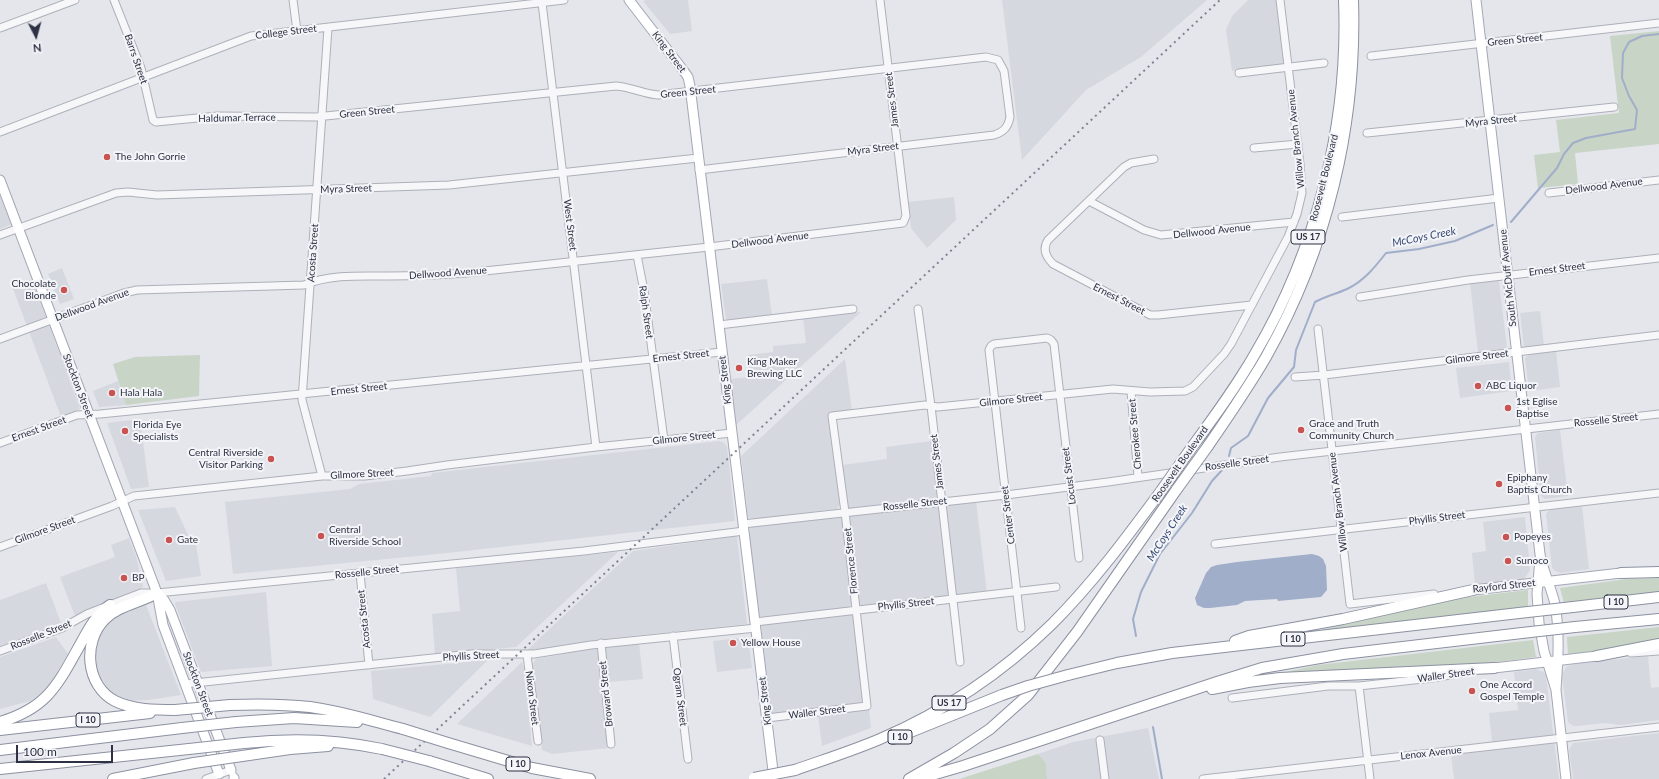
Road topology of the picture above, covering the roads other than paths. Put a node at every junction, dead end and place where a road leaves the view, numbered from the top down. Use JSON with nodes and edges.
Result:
{"nodes":[{"id":1,"x":76,"y":0,"type":"edge"},
{"id":2,"x":114,"y":0,"type":"edge"},
{"id":3,"x":293,"y":0,"type":"edge"},
{"id":4,"x":564,"y":0,"type":"edge"},
{"id":5,"x":629,"y":0,"type":"edge"},
{"id":6,"x":880,"y":0,"type":"edge"},
{"id":7,"x":1280,"y":0,"type":"edge"},
{"id":8,"x":1344,"y":0,"type":"edge"},
{"id":9,"x":1353,"y":0,"type":"edge"},
{"id":10,"x":1476,"y":0,"type":"edge"},
{"id":11,"x":542,"y":3,"type":"junction"},
{"id":12,"x":1659,"y":23,"type":"edge"},
{"id":13,"x":0,"y":28,"type":"edge"},
{"id":14,"x":328,"y":28,"type":"junction"},
{"id":15,"x":297,"y":31,"type":"junction"},
{"id":16,"x":1481,"y":43,"type":"junction"},
{"id":17,"x":1371,"y":56,"type":"dead end"},
{"id":18,"x":1324,"y":63,"type":"dead end"},
{"id":19,"x":1288,"y":67,"type":"junction"},
{"id":20,"x":888,"y":68,"type":"junction"},
{"id":21,"x":1239,"y":73,"type":"dead end"},
{"id":22,"x":143,"y":76,"type":"junction"},
{"id":23,"x":1007,"y":90,"type":"joint"},
{"id":24,"x":691,"y":92,"type":"junction"},
{"id":25,"x":554,"y":93,"type":"junction"},
{"id":26,"x":1614,"y":107,"type":"dead end"},
{"id":27,"x":323,"y":117,"type":"junction"},
{"id":28,"x":153,"y":120,"type":"joint"},
{"id":29,"x":1490,"y":121,"type":"junction"},
{"id":30,"x":0,"y":132,"type":"edge"},
{"id":31,"x":1367,"y":133,"type":"dead end"},
{"id":32,"x":1298,"y":144,"type":"junction"},
{"id":33,"x":898,"y":146,"type":"junction"},
{"id":34,"x":1254,"y":148,"type":"dead end"},
{"id":35,"x":698,"y":158,"type":"junction"},
{"id":36,"x":1154,"y":159,"type":"dead end"},
{"id":37,"x":700,"y":170,"type":"junction"},
{"id":38,"x":563,"y":173,"type":"junction"},
{"id":39,"x":0,"y":180,"type":"edge"},
{"id":40,"x":1659,"y":180,"type":"edge"},
{"id":41,"x":317,"y":190,"type":"junction"},
{"id":42,"x":1549,"y":193,"type":"dead end"},
{"id":43,"x":1499,"y":198,"type":"junction"},
{"id":44,"x":1089,"y":200,"type":"junction"},
{"id":45,"x":1342,"y":216,"type":"dead end"},
{"id":46,"x":1294,"y":222,"type":"junction"},
{"id":47,"x":903,"y":223,"type":"joint"},
{"id":48,"x":18,"y":229,"type":"junction"},
{"id":49,"x":0,"y":235,"type":"edge"},
{"id":50,"x":709,"y":248,"type":"junction"},
{"id":51,"x":637,"y":255,"type":"junction"},
{"id":52,"x":1659,"y":258,"type":"edge"},
{"id":53,"x":574,"y":261,"type":"junction"},
{"id":54,"x":1508,"y":275,"type":"junction"},
{"id":55,"x":311,"y":282,"type":"junction"},
{"id":56,"x":1360,"y":297,"type":"dead end"},
{"id":57,"x":1252,"y":305,"type":"junction"},
{"id":58,"x":853,"y":309,"type":"dead end"},
{"id":59,"x":918,"y":309,"type":"dead end"},
{"id":60,"x":53,"y":320,"type":"junction"},
{"id":61,"x":719,"y":325,"type":"junction"},
{"id":62,"x":1318,"y":329,"type":"dead end"},
{"id":63,"x":1659,"y":336,"type":"edge"},
{"id":64,"x":0,"y":340,"type":"edge"},
{"id":65,"x":1054,"y":344,"type":"joint"},
{"id":66,"x":722,"y":352,"type":"junction"},
{"id":67,"x":1516,"y":352,"type":"junction"},
{"id":68,"x":653,"y":359,"type":"junction"},
{"id":69,"x":587,"y":366,"type":"junction"},
{"id":70,"x":1324,"y":375,"type":"junction"},
{"id":71,"x":1295,"y":377,"type":"dead end"},
{"id":72,"x":1190,"y":389,"type":"joint"},
{"id":73,"x":1131,"y":391,"type":"junction"},
{"id":74,"x":303,"y":394,"type":"junction"},
{"id":75,"x":1059,"y":395,"type":"junction"},
{"id":76,"x":995,"y":402,"type":"junction"},
{"id":77,"x":931,"y":406,"type":"junction"},
{"id":78,"x":1659,"y":414,"type":"edge"},
{"id":79,"x":89,"y":415,"type":"junction"},
{"id":80,"x":832,"y":416,"type":"joint"},
{"id":81,"x":1525,"y":429,"type":"junction"},
{"id":82,"x":732,"y":433,"type":"junction"},
{"id":83,"x":664,"y":440,"type":"junction"},
{"id":84,"x":0,"y":443,"type":"edge"},
{"id":85,"x":596,"y":447,"type":"junction"},
{"id":86,"x":1332,"y":451,"type":"junction"},
{"id":87,"x":322,"y":476,"type":"junction"},
{"id":88,"x":1138,"y":477,"type":"junction"},
{"id":89,"x":1070,"y":487,"type":"junction"},
{"id":90,"x":1659,"y":492,"type":"edge"},
{"id":91,"x":1006,"y":495,"type":"junction"},
{"id":92,"x":121,"y":500,"type":"junction"},
{"id":93,"x":942,"y":501,"type":"junction"},
{"id":94,"x":1534,"y":507,"type":"junction"},
{"id":95,"x":846,"y":512,"type":"junction"},
{"id":96,"x":744,"y":527,"type":"junction"},
{"id":97,"x":1341,"y":529,"type":"junction"},
{"id":98,"x":1215,"y":544,"type":"dead end"},
{"id":99,"x":0,"y":547,"type":"edge"},
{"id":100,"x":1540,"y":556,"type":"junction"},
{"id":101,"x":1079,"y":558,"type":"dead end"},
{"id":102,"x":1659,"y":568,"type":"edge"},
{"id":103,"x":1659,"y":572,"type":"edge"},
{"id":104,"x":360,"y":573,"type":"junction"},
{"id":105,"x":1621,"y":573,"type":"junction"},
{"id":106,"x":1549,"y":581,"type":"junction"},
{"id":107,"x":1538,"y":583,"type":"junction"},
{"id":108,"x":1056,"y":587,"type":"dead end"},
{"id":109,"x":1473,"y":590,"type":"junction"},
{"id":110,"x":1017,"y":592,"type":"junction"},
{"id":111,"x":157,"y":593,"type":"junction"},
{"id":112,"x":1659,"y":597,"type":"edge"},
{"id":113,"x":953,"y":599,"type":"junction"},
{"id":114,"x":1350,"y":604,"type":"joint"},
{"id":115,"x":110,"y":605,"type":"junction"},
{"id":116,"x":856,"y":609,"type":"junction"},
{"id":117,"x":1659,"y":619,"type":"edge"},
{"id":118,"x":756,"y":625,"type":"junction"},
{"id":119,"x":1021,"y":628,"type":"dead end"},
{"id":120,"x":672,"y":636,"type":"junction"},
{"id":121,"x":601,"y":643,"type":"junction"},
{"id":122,"x":1659,"y":644,"type":"edge"},
{"id":123,"x":1217,"y":647,"type":"junction"},
{"id":124,"x":0,"y":651,"type":"edge"},
{"id":125,"x":1659,"y":651,"type":"edge"},
{"id":126,"x":527,"y":655,"type":"junction"},
{"id":127,"x":1597,"y":656,"type":"junction"},
{"id":128,"x":1558,"y":661,"type":"junction"},
{"id":129,"x":960,"y":662,"type":"dead end"},
{"id":130,"x":1547,"y":662,"type":"junction"},
{"id":131,"x":369,"y":665,"type":"junction"},
{"id":132,"x":1494,"y":668,"type":"junction"},
{"id":133,"x":198,"y":682,"type":"junction"},
{"id":134,"x":185,"y":684,"type":"junction"},
{"id":135,"x":1359,"y":686,"type":"junction"},
{"id":136,"x":1556,"y":690,"type":"junction"},
{"id":137,"x":1232,"y":698,"type":"dead end"},
{"id":138,"x":1151,"y":703,"type":"junction"},
{"id":139,"x":867,"y":706,"type":"joint"},
{"id":140,"x":176,"y":710,"type":"junction"},
{"id":141,"x":767,"y":718,"type":"junction"},
{"id":142,"x":0,"y":722,"type":"edge"},
{"id":143,"x":1659,"y":727,"type":"edge"},
{"id":144,"x":402,"y":729,"type":"junction"},
{"id":145,"x":0,"y":730,"type":"edge"},
{"id":146,"x":1561,"y":738,"type":"junction"},
{"id":147,"x":1100,"y":740,"type":"dead end"},
{"id":148,"x":538,"y":741,"type":"dead end"},
{"id":149,"x":612,"y":744,"type":"dead end"},
{"id":150,"x":382,"y":748,"type":"junction"},
{"id":151,"x":0,"y":750,"type":"edge"},
{"id":152,"x":688,"y":759,"type":"dead end"},
{"id":153,"x":1368,"y":760,"type":"junction"},
{"id":154,"x":64,"y":763,"type":"junction"},
{"id":155,"x":0,"y":770,"type":"edge"},
{"id":156,"x":794,"y":770,"type":"junction"},
{"id":157,"x":0,"y":776,"type":"edge"},
{"id":158,"x":232,"y":776,"type":"edge"},
{"id":159,"x":220,"y":777,"type":"edge"},
{"id":160,"x":113,"y":779,"type":"edge"},
{"id":161,"x":206,"y":779,"type":"edge"},
{"id":162,"x":488,"y":779,"type":"edge"},
{"id":163,"x":590,"y":779,"type":"edge"},
{"id":164,"x":751,"y":779,"type":"edge"},
{"id":165,"x":774,"y":779,"type":"edge"},
{"id":166,"x":909,"y":779,"type":"edge"},
{"id":167,"x":918,"y":779,"type":"edge"},
{"id":168,"x":1104,"y":779,"type":"edge"},
{"id":169,"x":1203,"y":779,"type":"edge"},
{"id":170,"x":1370,"y":779,"type":"edge"},
{"id":171,"x":1566,"y":779,"type":"edge"}],
"edges":[{"from":1,"to":13,"type":"street"},
{"from":2,"to":22,"type":"street","name":"Barrs Street"},
{"from":3,"to":15,"type":"street"},
{"from":4,"to":11,"type":"street","name":"College Street"},
{"from":5,"to":24,"type":"main road","name":"King Street"},
{"from":6,"to":20,"type":"street","name":"James Street"},
{"from":7,"to":19,"type":"street","name":"Willow Branch Avenue"},
{"from":8,"to":156,"type":"highway","name":"Roosevelt Boulevard","number":"US 17","bridge":true},
{"from":9,"to":166,"type":"highway","name":"Roosevelt Boulevard","number":"US 17","bridge":true},
{"from":10,"to":16,"type":"main road","name":"South McDuff Avenue"},
{"from":11,"to":14,"type":"street","name":"College Street"},
{"from":11,"to":25,"type":"street","name":"West Street"},
{"from":12,"to":16,"type":"street","name":"Green Street"},
{"from":14,"to":15,"type":"street","name":"College Street"},
{"from":14,"to":27,"type":"street","name":"Acosta Street"},
{"from":15,"to":22,"type":"street","name":"College Street"},
{"from":16,"to":17,"type":"street","name":"Green Street"},
{"from":16,"to":29,"type":"main road","name":"South McDuff Avenue"},
{"from":18,"to":19,"type":"street"},
{"from":19,"to":21,"type":"street"},
{"from":19,"to":32,"type":"street","name":"Willow Branch Avenue"},
{"from":20,"to":23,"type":"street","name":"Green Street"},
{"from":20,"to":24,"type":"street","name":"Green Street"},
{"from":20,"to":33,"type":"street","name":"James Street"},
{"from":22,"to":28,"type":"street","name":"Barrs Street"},
{"from":22,"to":30,"type":"street","name":"College Street"},
{"from":23,"to":33,"type":"street","name":"Myra Street"},
{"from":24,"to":25,"type":"street","name":"Green Street"},
{"from":24,"to":35,"type":"main road","name":"King Street"},
{"from":25,"to":27,"type":"street","name":"Green Street"},
{"from":25,"to":38,"type":"street","name":"West Street"},
{"from":26,"to":29,"type":"street","name":"Myra Street"},
{"from":27,"to":28,"type":"street","name":"Haldumar Terrace"},
{"from":27,"to":41,"type":"street","name":"Acosta Street"},
{"from":29,"to":31,"type":"street","name":"Myra Street"},
{"from":29,"to":43,"type":"main road","name":"South McDuff Avenue"},
{"from":32,"to":34,"type":"street"},
{"from":32,"to":46,"type":"street","name":"Willow Branch Avenue"},
{"from":33,"to":37,"type":"street","name":"Myra Street"},
{"from":33,"to":47,"type":"street","name":"James Street"},
{"from":35,"to":37,"type":"main road","name":"King Street"},
{"from":35,"to":38,"type":"street","name":"Myra Street"},
{"from":36,"to":44,"type":"street"},
{"from":37,"to":50,"type":"main road","name":"King Street"},
{"from":38,"to":41,"type":"street","name":"Myra Street"},
{"from":38,"to":53,"type":"street","name":"West Street"},
{"from":39,"to":48,"type":"main road","name":"Stockton Street"},
{"from":40,"to":42,"type":"street","name":"Dellwood Avenue"},
{"from":41,"to":48,"type":"street","name":"Myra Street"},
{"from":41,"to":55,"type":"street","name":"Acosta Street"},
{"from":43,"to":45,"type":"street"},
{"from":43,"to":54,"type":"main road","name":"South McDuff Avenue"},
{"from":44,"to":46,"type":"street","name":"Dellwood Avenue"},
{"from":44,"to":57,"type":"street","name":"Ernest Street"},
{"from":46,"to":57,"type":"street","name":"Willow Branch Avenue"},
{"from":47,"to":50,"type":"street","name":"Dellwood Avenue"},
{"from":48,"to":49,"type":"street","name":"Myra Street"},
{"from":48,"to":60,"type":"main road","name":"Stockton Street"},
{"from":50,"to":51,"type":"street","name":"Dellwood Avenue"},
{"from":50,"to":61,"type":"main road","name":"King Street"},
{"from":51,"to":53,"type":"street","name":"Dellwood Avenue"},
{"from":51,"to":68,"type":"street","name":"Ralph Street"},
{"from":52,"to":54,"type":"street","name":"Ernest Street"},
{"from":53,"to":55,"type":"street","name":"Dellwood Avenue"},
{"from":53,"to":69,"type":"street","name":"West Street"},
{"from":54,"to":56,"type":"street","name":"Ernest Street"},
{"from":54,"to":67,"type":"main road","name":"South McDuff Avenue"},
{"from":55,"to":60,"type":"street","name":"Dellwood Avenue"},
{"from":55,"to":74,"type":"street","name":"Acosta Street"},
{"from":57,"to":72,"type":"street","name":"Willow Branch Avenue"},
{"from":58,"to":61,"type":"street"},
{"from":59,"to":77,"type":"street","name":"James Street"},
{"from":60,"to":64,"type":"street","name":"Dellwood Avenue"},
{"from":60,"to":79,"type":"main road","name":"Stockton Street"},
{"from":61,"to":66,"type":"main road","name":"King Street"},
{"from":62,"to":70,"type":"street","name":"Willow Branch Avenue"},
{"from":63,"to":67,"type":"street","name":"Gilmore Street"},
{"from":65,"to":75,"type":"street","name":"Locust Street"},
{"from":65,"to":76,"type":"street","name":"Center Street"},
{"from":66,"to":68,"type":"street","name":"Ernest Street"},
{"from":66,"to":82,"type":"main road","name":"King Street"},
{"from":67,"to":70,"type":"street","name":"Gilmore Street"},
{"from":67,"to":81,"type":"main road","name":"South McDuff Avenue"},
{"from":68,"to":69,"type":"street","name":"Ernest Street"},
{"from":68,"to":83,"type":"street","name":"Ralph Street"},
{"from":69,"to":74,"type":"street","name":"Ernest Street"},
{"from":69,"to":85,"type":"street","name":"West Street"},
{"from":70,"to":71,"type":"street","name":"Gilmore Street"},
{"from":70,"to":86,"type":"street","name":"Willow Branch Avenue"},
{"from":72,"to":73,"type":"street","name":"Gilmore Street"},
{"from":73,"to":75,"type":"street","name":"Gilmore Street"},
{"from":73,"to":88,"type":"street","name":"Cherokee Street"},
{"from":74,"to":79,"type":"street","name":"Ernest Street"},
{"from":74,"to":87,"type":"street","name":"Acosta Street"},
{"from":75,"to":76,"type":"street","name":"Gilmore Street"},
{"from":75,"to":89,"type":"street","name":"Locust Street"},
{"from":76,"to":77,"type":"street","name":"Gilmore Street"},
{"from":76,"to":91,"type":"street","name":"Center Street"},
{"from":77,"to":80,"type":"street","name":"Gilmore Street"},
{"from":77,"to":93,"type":"street","name":"James Street"},
{"from":78,"to":81,"type":"street","name":"Rosselle Street"},
{"from":79,"to":84,"type":"street","name":"Ernest Street"},
{"from":79,"to":92,"type":"main road","name":"Stockton Street"},
{"from":80,"to":95,"type":"street","name":"Florence Street"},
{"from":81,"to":86,"type":"street","name":"Rosselle Street"},
{"from":81,"to":94,"type":"main road","name":"South McDuff Avenue"},
{"from":82,"to":83,"type":"street","name":"Gilmore Street"},
{"from":82,"to":96,"type":"main road","name":"King Street"},
{"from":83,"to":85,"type":"street","name":"Gilmore Street"},
{"from":85,"to":87,"type":"street","name":"Gilmore Street"},
{"from":86,"to":88,"type":"street","name":"Rosselle Street"},
{"from":86,"to":97,"type":"street","name":"Willow Branch Avenue"},
{"from":87,"to":92,"type":"street","name":"Gilmore Street"},
{"from":88,"to":89,"type":"street","name":"Rosselle Street"},
{"from":89,"to":91,"type":"street","name":"Rosselle Street"},
{"from":89,"to":101,"type":"street","name":"Locust Street"},
{"from":90,"to":94,"type":"street","name":"Phyllis Street"},
{"from":91,"to":93,"type":"street","name":"Rosselle Street"},
{"from":91,"to":110,"type":"street","name":"Center Street"},
{"from":92,"to":99,"type":"street","name":"Gilmore Street"},
{"from":92,"to":111,"type":"main road","name":"Stockton Street"},
{"from":93,"to":95,"type":"street","name":"Rosselle Street"},
{"from":93,"to":113,"type":"street","name":"James Street"},
{"from":94,"to":97,"type":"street","name":"Phyllis Street"},
{"from":94,"to":100,"type":"main road","name":"South McDuff Avenue"},
{"from":95,"to":96,"type":"street","name":"Rosselle Street"},
{"from":95,"to":116,"type":"street","name":"Florence Street"},
{"from":96,"to":104,"type":"street","name":"Rosselle Street"},
{"from":96,"to":118,"type":"main road","name":"King Street"},
{"from":97,"to":98,"type":"street","name":"Phyllis Street"},
{"from":97,"to":114,"type":"street","name":"Willow Branch Avenue"},
{"from":100,"to":106,"type":"main road","name":"South McDuff Avenue"},
{"from":100,"to":107,"type":"main road","name":"South McDuff Avenue"},
{"from":102,"to":105,"type":"street","name":"Rayford Street"},
{"from":103,"to":105,"type":"highway"},
{"from":104,"to":111,"type":"street","name":"Rosselle Street"},
{"from":104,"to":131,"type":"street","name":"Acosta Street"},
{"from":105,"to":106,"type":"main road","name":"Rayford Street"},
{"from":106,"to":107,"type":"main road","name":"Rayford Street"},
{"from":106,"to":128,"type":"main road","name":"South McDuff Avenue"},
{"from":107,"to":109,"type":"main road","name":"Rayford Street"},
{"from":107,"to":130,"type":"main road","name":"South McDuff Avenue"},
{"from":108,"to":110,"type":"street","name":"Phyllis Street"},
{"from":109,"to":114,"type":"street","name":"Rayford Street"},
{"from":109,"to":123,"type":"highway"},
{"from":110,"to":113,"type":"street","name":"Phyllis Street"},
{"from":110,"to":119,"type":"street","name":"Center Street"},
{"from":111,"to":115,"type":"street","name":"Rosselle Street"},
{"from":111,"to":133,"type":"main road","name":"Stockton Street"},
{"from":111,"to":134,"type":"main road","name":"Stockton Street"},
{"from":111,"to":140,"type":"highway"},
{"from":112,"to":123,"type":"highway","number":"I 10","bridge":true},
{"from":113,"to":116,"type":"street","name":"Phyllis Street"},
{"from":113,"to":129,"type":"street","name":"James Street"},
{"from":115,"to":124,"type":"street","name":"Rosselle Street"},
{"from":115,"to":142,"type":"highway"},
{"from":116,"to":118,"type":"street","name":"Phyllis Street"},
{"from":116,"to":139,"type":"street","name":"Florence Street"},
{"from":117,"to":138,"type":"highway","number":"I 10","bridge":true},
{"from":118,"to":120,"type":"street","name":"Phyllis Street"},
{"from":118,"to":141,"type":"main road","name":"King Street"},
{"from":120,"to":121,"type":"street","name":"Phyllis Street"},
{"from":120,"to":152,"type":"street","name":"Ogram Street"},
{"from":121,"to":126,"type":"street","name":"Phyllis Street"},
{"from":121,"to":149,"type":"street","name":"Broward Street"},
{"from":122,"to":127,"type":"highway"},
{"from":123,"to":156,"type":"highway","number":"I 10","bridge":true},
{"from":125,"to":127,"type":"street","name":"Waller Street"},
{"from":126,"to":131,"type":"street","name":"Phyllis Street"},
{"from":126,"to":148,"type":"street","name":"Nixon Street"},
{"from":127,"to":128,"type":"main road","name":"Waller Street"},
{"from":128,"to":130,"type":"main road","name":"Waller Street"},
{"from":128,"to":136,"type":"main road","name":"South McDuff Avenue"},
{"from":130,"to":132,"type":"main road","name":"Waller Street"},
{"from":130,"to":136,"type":"main road","name":"South McDuff Avenue"},
{"from":131,"to":133,"type":"street","name":"Phyllis Street"},
{"from":132,"to":135,"type":"street","name":"Waller Street"},
{"from":132,"to":138,"type":"highway"},
{"from":133,"to":134,"type":"street","name":"Phyllis Street"},
{"from":133,"to":158,"type":"main road","name":"Stockton Street"},
{"from":134,"to":159,"type":"main road","name":"Stockton Street"},
{"from":135,"to":137,"type":"street","name":"Waller Street"},
{"from":135,"to":153,"type":"street"},
{"from":136,"to":146,"type":"main road","name":"South McDuff Avenue"},
{"from":138,"to":167,"type":"highway","number":"I 10"},
{"from":139,"to":141,"type":"street","name":"Waller Street"},
{"from":140,"to":144,"type":"highway","number":"I 10","bridge":true},
{"from":140,"to":145,"type":"highway","number":"I 10"},
{"from":141,"to":165,"type":"main road","name":"King Street"},
{"from":143,"to":146,"type":"street","name":"Lenox Avenue"},
{"from":144,"to":151,"type":"highway","bridge":true},
{"from":144,"to":163,"type":"highway","number":"I 10","bridge":true},
{"from":146,"to":153,"type":"street","name":"Lenox Avenue"},
{"from":146,"to":171,"type":"main road","name":"South McDuff Avenue"},
{"from":147,"to":168,"type":"street"},
{"from":150,"to":154,"type":"highway","bridge":true},
{"from":150,"to":160,"type":"highway","bridge":true},
{"from":150,"to":162,"type":"highway","bridge":true},
{"from":153,"to":169,"type":"street","name":"Lenox Avenue"},
{"from":153,"to":170,"type":"street"},
{"from":154,"to":155,"type":"highway"},
{"from":154,"to":157,"type":"highway"},
{"from":156,"to":164,"type":"highway","number":"I 10","bridge":true},
{"from":158,"to":159,"type":"street"},
{"from":159,"to":161,"type":"street"}]}
